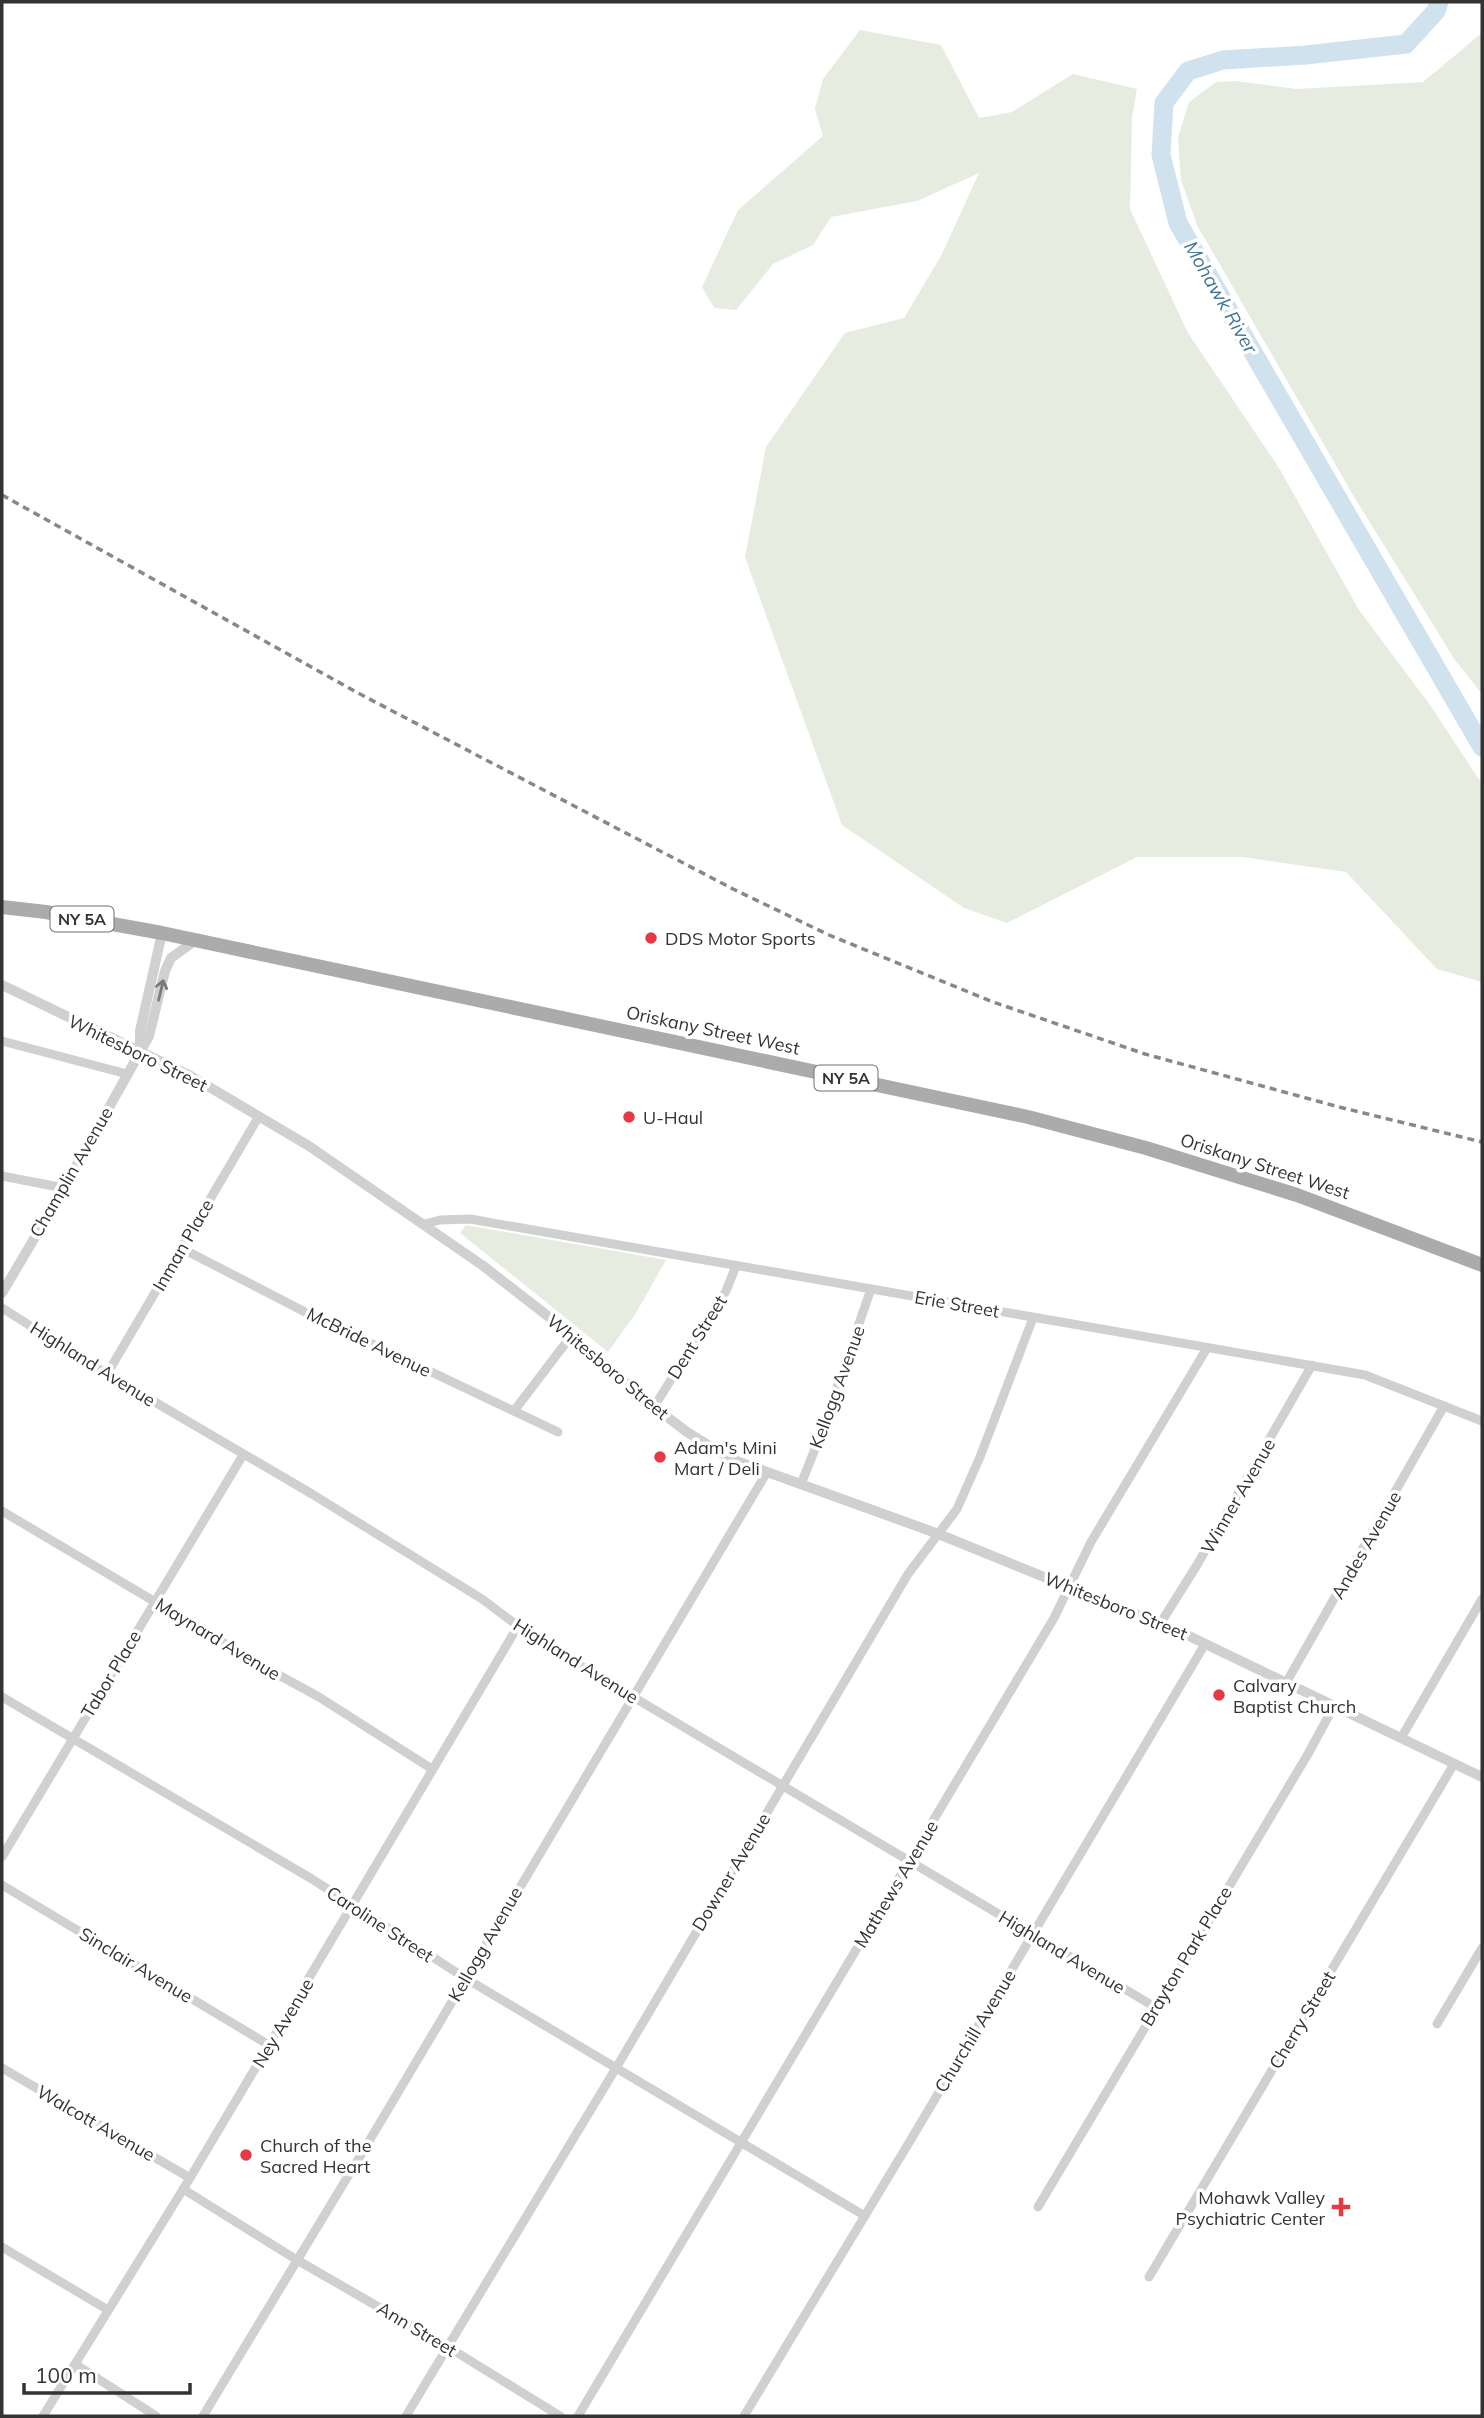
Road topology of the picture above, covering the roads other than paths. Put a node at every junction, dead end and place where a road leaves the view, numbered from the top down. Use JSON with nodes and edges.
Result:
{"nodes":[{"id":1,"x":2,"y":907,"type":"edge"},
{"id":2,"x":162,"y":933,"type":"junction"},
{"id":3,"x":196,"y":940,"type":"junction"},
{"id":4,"x":2,"y":985,"type":"edge"},
{"id":5,"x":2,"y":1041,"type":"edge"},
{"id":6,"x":140,"y":1051,"type":"junction"},
{"id":7,"x":127,"y":1074,"type":"junction"},
{"id":8,"x":259,"y":1116,"type":"junction"},
{"id":9,"x":2,"y":1176,"type":"edge"},
{"id":10,"x":64,"y":1188,"type":"junction"},
{"id":11,"x":425,"y":1224,"type":"junction"},
{"id":12,"x":181,"y":1248,"type":"junction"},
{"id":13,"x":1482,"y":1265,"type":"edge"},
{"id":14,"x":736,"y":1266,"type":"junction"},
{"id":15,"x":871,"y":1289,"type":"junction"},
{"id":16,"x":2,"y":1293,"type":"edge"},
{"id":17,"x":2,"y":1308,"type":"edge"},
{"id":18,"x":1033,"y":1318,"type":"junction"},
{"id":19,"x":571,"y":1336,"type":"junction"},
{"id":20,"x":1207,"y":1348,"type":"junction"},
{"id":21,"x":1312,"y":1365,"type":"junction"},
{"id":22,"x":107,"y":1374,"type":"junction"},
{"id":23,"x":1444,"y":1406,"type":"junction"},
{"id":24,"x":654,"y":1407,"type":"junction"},
{"id":25,"x":514,"y":1411,"type":"junction"},
{"id":26,"x":1482,"y":1421,"type":"edge"},
{"id":27,"x":558,"y":1432,"type":"dead end"},
{"id":28,"x":243,"y":1455,"type":"junction"},
{"id":29,"x":767,"y":1472,"type":"junction"},
{"id":30,"x":801,"y":1484,"type":"junction"},
{"id":31,"x":2,"y":1511,"type":"edge"},
{"id":32,"x":936,"y":1533,"type":"junction"},
{"id":33,"x":1069,"y":1586,"type":"junction"},
{"id":34,"x":1482,"y":1599,"type":"edge"},
{"id":35,"x":154,"y":1600,"type":"junction"},
{"id":36,"x":1160,"y":1624,"type":"junction"},
{"id":37,"x":518,"y":1626,"type":"junction"},
{"id":38,"x":1205,"y":1644,"type":"junction"},
{"id":39,"x":1286,"y":1683,"type":"junction"},
{"id":40,"x":2,"y":1697,"type":"edge"},
{"id":41,"x":633,"y":1698,"type":"junction"},
{"id":42,"x":1334,"y":1706,"type":"junction"},
{"id":43,"x":73,"y":1738,"type":"junction"},
{"id":44,"x":1401,"y":1738,"type":"junction"},
{"id":45,"x":1454,"y":1764,"type":"junction"},
{"id":46,"x":432,"y":1769,"type":"junction"},
{"id":47,"x":1482,"y":1777,"type":"edge"},
{"id":48,"x":782,"y":1786,"type":"junction"},
{"id":49,"x":2,"y":1857,"type":"edge"},
{"id":50,"x":911,"y":1861,"type":"junction"},
{"id":51,"x":2,"y":1885,"type":"edge"},
{"id":52,"x":352,"y":1906,"type":"junction"},
{"id":53,"x":1032,"y":1935,"type":"junction"},
{"id":54,"x":1482,"y":1948,"type":"edge"},
{"id":55,"x":465,"y":1978,"type":"junction"},
{"id":56,"x":1155,"y":2007,"type":"junction"},
{"id":57,"x":1437,"y":2024,"type":"dead end"},
{"id":58,"x":270,"y":2045,"type":"junction"},
{"id":59,"x":2,"y":2068,"type":"edge"},
{"id":60,"x":616,"y":2068,"type":"junction"},
{"id":61,"x":741,"y":2141,"type":"junction"},
{"id":62,"x":190,"y":2178,"type":"junction"},
{"id":63,"x":183,"y":2189,"type":"junction"},
{"id":64,"x":1038,"y":2207,"type":"dead end"},
{"id":65,"x":865,"y":2216,"type":"junction"},
{"id":66,"x":2,"y":2247,"type":"edge"},
{"id":67,"x":297,"y":2260,"type":"junction"},
{"id":68,"x":1149,"y":2277,"type":"dead end"},
{"id":69,"x":108,"y":2310,"type":"junction"},
{"id":70,"x":448,"y":2347,"type":"junction"},
{"id":71,"x":75,"y":2364,"type":"junction"},
{"id":72,"x":43,"y":2416,"type":"edge"},
{"id":73,"x":156,"y":2416,"type":"edge"},
{"id":74,"x":203,"y":2416,"type":"edge"},
{"id":75,"x":406,"y":2416,"type":"edge"},
{"id":76,"x":560,"y":2416,"type":"edge"},
{"id":77,"x":578,"y":2416,"type":"edge"},
{"id":78,"x":744,"y":2416,"type":"edge"}],
"edges":[{"from":1,"to":2,"type":"main road","name":"Oriskany Street West","number":"NY 5A"},
{"from":2,"to":3,"type":"main road","name":"Oriskany Street West","number":"NY 5A"},
{"from":2,"to":6,"type":"street","name":"Champlin Avenue"},
{"from":6,"to":3,"type":"street","name":"Champlin Avenue","one_way":true},
{"from":3,"to":13,"type":"main road","name":"Oriskany Street West","number":"NY 5A"},
{"from":4,"to":6,"type":"street","name":"Whitesboro Street"},
{"from":5,"to":7,"type":"street"},
{"from":6,"to":7,"type":"street","name":"Champlin Avenue"},
{"from":6,"to":8,"type":"street","name":"Whitesboro Street"},
{"from":7,"to":10,"type":"street","name":"Champlin Avenue"},
{"from":8,"to":11,"type":"street","name":"Whitesboro Street"},
{"from":8,"to":12,"type":"street","name":"Inman Place"},
{"from":9,"to":10,"type":"street"},
{"from":10,"to":16,"type":"street","name":"Champlin Avenue"},
{"from":11,"to":14,"type":"street","name":"Erie Street"},
{"from":11,"to":19,"type":"street","name":"Whitesboro Street"},
{"from":12,"to":22,"type":"street","name":"Inman Place"},
{"from":12,"to":25,"type":"street","name":"McBride Avenue"},
{"from":14,"to":15,"type":"street","name":"Erie Street"},
{"from":14,"to":24,"type":"street","name":"Dent Street"},
{"from":15,"to":18,"type":"street","name":"Erie Street"},
{"from":15,"to":30,"type":"street","name":"Kellogg Avenue"},
{"from":17,"to":22,"type":"street","name":"Highland Avenue"},
{"from":18,"to":20,"type":"street","name":"Erie Street"},
{"from":18,"to":32,"type":"street","name":"Downer Avenue"},
{"from":19,"to":24,"type":"street","name":"Whitesboro Street"},
{"from":19,"to":25,"type":"street"},
{"from":20,"to":21,"type":"street","name":"Erie Street"},
{"from":20,"to":33,"type":"street","name":"Mathews Avenue"},
{"from":21,"to":23,"type":"street","name":"Erie Street"},
{"from":21,"to":36,"type":"street","name":"Winner Avenue"},
{"from":22,"to":28,"type":"street","name":"Highland Avenue"},
{"from":23,"to":26,"type":"street","name":"Erie Street"},
{"from":23,"to":39,"type":"street","name":"Andes Avenue"},
{"from":24,"to":29,"type":"street","name":"Whitesboro Street"},
{"from":25,"to":27,"type":"street","name":"McBride Avenue"},
{"from":28,"to":35,"type":"street","name":"Tabor Place"},
{"from":28,"to":37,"type":"street","name":"Highland Avenue"},
{"from":29,"to":30,"type":"street","name":"Whitesboro Street"},
{"from":29,"to":41,"type":"street","name":"Kellogg Avenue"},
{"from":30,"to":32,"type":"street","name":"Whitesboro Street"},
{"from":31,"to":35,"type":"street","name":"Maynard Avenue"},
{"from":32,"to":33,"type":"street","name":"Whitesboro Street"},
{"from":32,"to":48,"type":"street","name":"Downer Avenue"},
{"from":33,"to":36,"type":"street","name":"Whitesboro Street"},
{"from":33,"to":50,"type":"street","name":"Mathews Avenue"},
{"from":34,"to":44,"type":"street"},
{"from":35,"to":43,"type":"street","name":"Tabor Place"},
{"from":35,"to":46,"type":"street","name":"Maynard Avenue"},
{"from":36,"to":38,"type":"street","name":"Whitesboro Street"},
{"from":37,"to":41,"type":"street","name":"Highland Avenue"},
{"from":37,"to":46,"type":"street","name":"Ney Avenue"},
{"from":38,"to":39,"type":"street","name":"Whitesboro Street"},
{"from":38,"to":53,"type":"street","name":"Churchill Avenue"},
{"from":39,"to":42,"type":"street","name":"Whitesboro Street"},
{"from":40,"to":43,"type":"street","name":"Caroline Street"},
{"from":41,"to":48,"type":"street","name":"Highland Avenue"},
{"from":41,"to":55,"type":"street","name":"Kellogg Avenue"},
{"from":42,"to":44,"type":"street","name":"Whitesboro Street"},
{"from":42,"to":56,"type":"street","name":"Brayton Park Place"},
{"from":43,"to":49,"type":"street","name":"Tabor Place"},
{"from":43,"to":52,"type":"street","name":"Caroline Street"},
{"from":44,"to":45,"type":"street","name":"Whitesboro Street"},
{"from":45,"to":47,"type":"street","name":"Whitesboro Street"},
{"from":45,"to":68,"type":"street","name":"Cherry Street"},
{"from":46,"to":52,"type":"street","name":"Ney Avenue"},
{"from":48,"to":50,"type":"street","name":"Highland Avenue"},
{"from":48,"to":60,"type":"street","name":"Downer Avenue"},
{"from":50,"to":53,"type":"street","name":"Highland Avenue"},
{"from":50,"to":61,"type":"street","name":"Mathews Avenue"},
{"from":51,"to":58,"type":"street","name":"Sinclair Avenue"},
{"from":52,"to":55,"type":"street","name":"Caroline Street"},
{"from":52,"to":58,"type":"street","name":"Ney Avenue"},
{"from":53,"to":56,"type":"street","name":"Highland Avenue"},
{"from":53,"to":65,"type":"street","name":"Churchill Avenue"},
{"from":54,"to":57,"type":"street"},
{"from":55,"to":60,"type":"street","name":"Caroline Street"},
{"from":55,"to":67,"type":"street","name":"Kellogg Avenue"},
{"from":56,"to":64,"type":"street","name":"Brayton Park Place"},
{"from":58,"to":62,"type":"street","name":"Ney Avenue"},
{"from":59,"to":62,"type":"street","name":"Walcott Avenue"},
{"from":60,"to":61,"type":"street","name":"Caroline Street"},
{"from":60,"to":70,"type":"street","name":"Downer Avenue"},
{"from":61,"to":65,"type":"street","name":"Caroline Street"},
{"from":61,"to":77,"type":"street","name":"Mathews Avenue"},
{"from":62,"to":63,"type":"street","name":"Ney Avenue"},
{"from":63,"to":67,"type":"street","name":"Ann Street"},
{"from":63,"to":69,"type":"street","name":"Ney Avenue"},
{"from":65,"to":78,"type":"street","name":"Churchill Avenue"},
{"from":66,"to":69,"type":"street"},
{"from":67,"to":70,"type":"street","name":"Ann Street"},
{"from":67,"to":74,"type":"street","name":"Kellogg Avenue"},
{"from":69,"to":71,"type":"street","name":"Ney Avenue"},
{"from":70,"to":75,"type":"street","name":"Downer Avenue"},
{"from":70,"to":76,"type":"street","name":"Ann Street"},
{"from":71,"to":72,"type":"street","name":"Ney Avenue"},
{"from":71,"to":73,"type":"street"}]}
